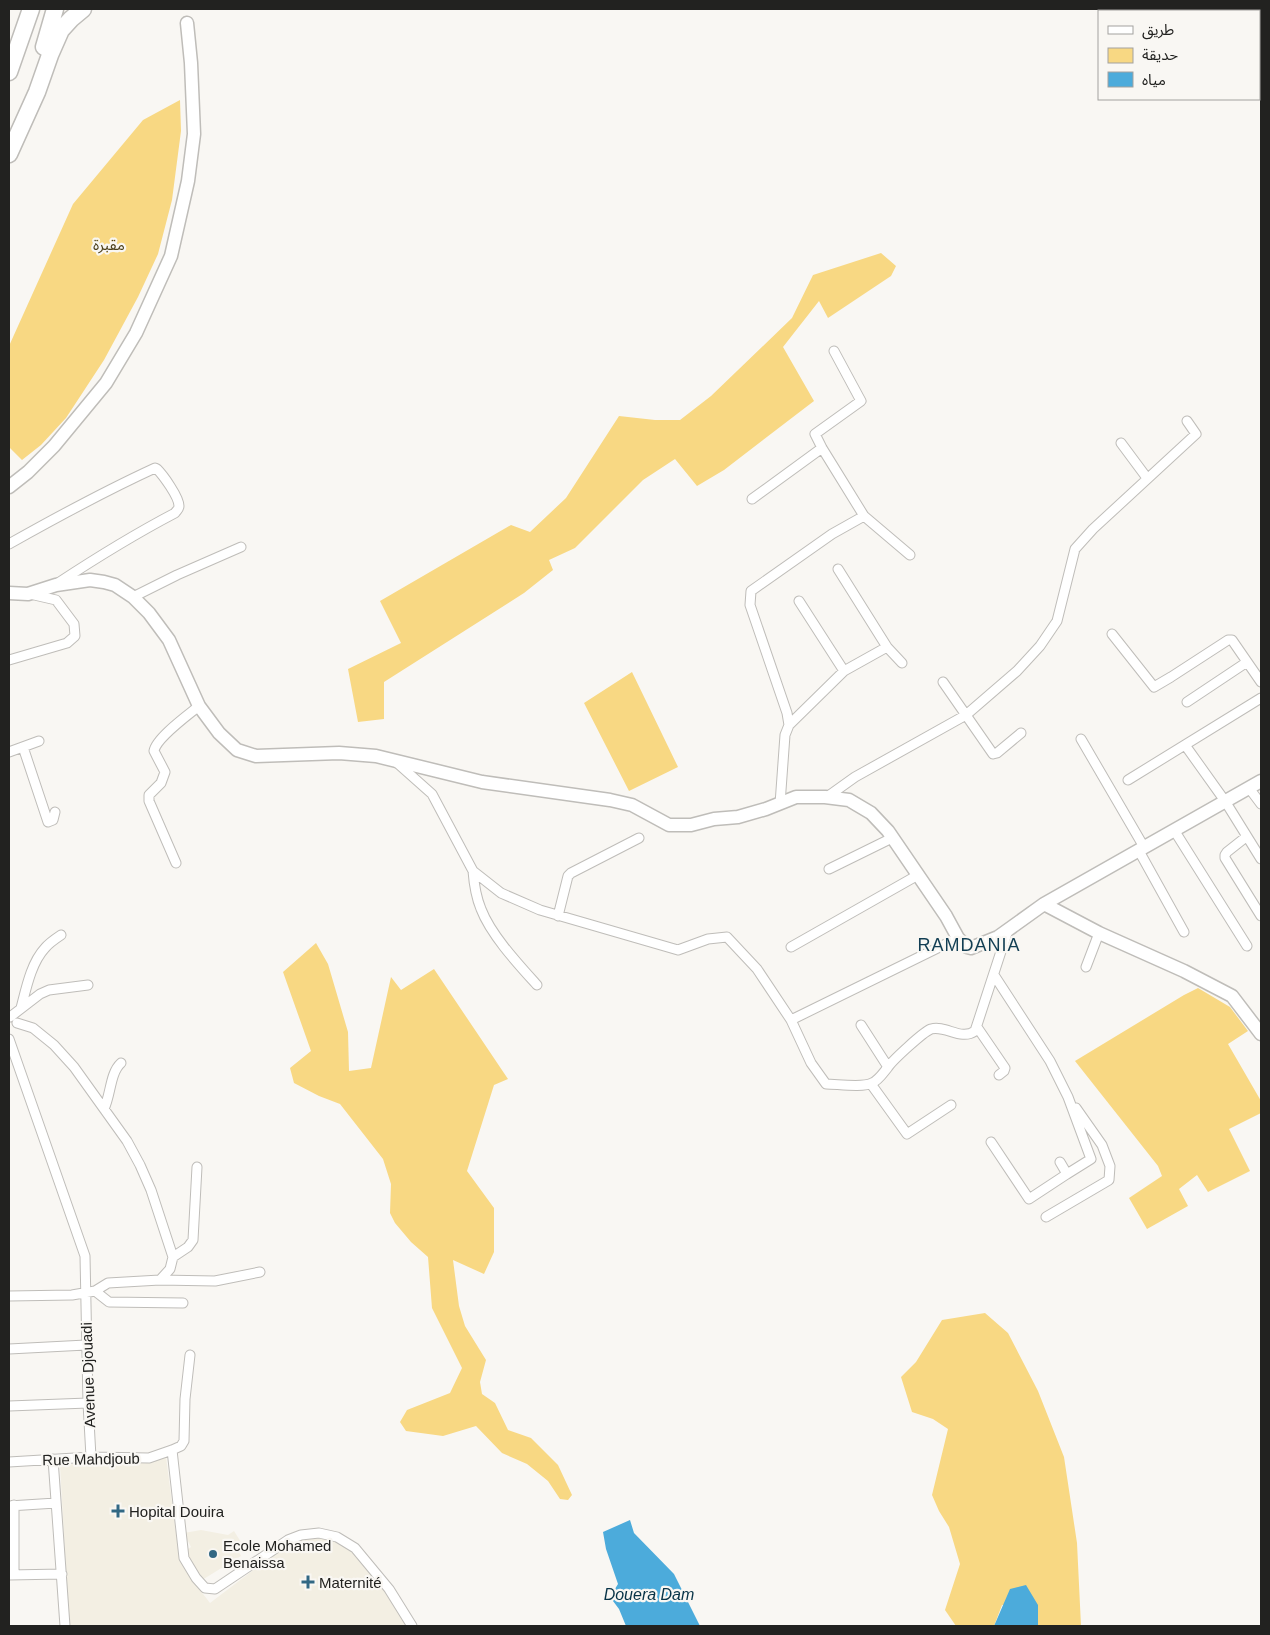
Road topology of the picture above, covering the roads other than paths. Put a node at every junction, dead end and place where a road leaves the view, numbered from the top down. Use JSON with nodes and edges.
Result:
{"nodes":[{"id":1,"x":24,"y":9,"type":"edge"},
{"id":2,"x":31,"y":9,"type":"edge"},
{"id":3,"x":55,"y":9,"type":"edge"},
{"id":4,"x":83,"y":9,"type":"edge"},
{"id":5,"x":187,"y":23,"type":"dead end"},
{"id":6,"x":11,"y":64,"type":"edge"},
{"id":7,"x":9,"y":132,"type":"edge"},
{"id":8,"x":9,"y":154,"type":"edge"},
{"id":9,"x":834,"y":351,"type":"dead end"},
{"id":10,"x":1187,"y":421,"type":"dead end"},
{"id":11,"x":1121,"y":444,"type":"dead end"},
{"id":12,"x":822,"y":448,"type":"junction"},
{"id":13,"x":1148,"y":478,"type":"junction"},
{"id":14,"x":9,"y":487,"type":"edge"},
{"id":15,"x":752,"y":499,"type":"dead end"},
{"id":16,"x":864,"y":516,"type":"junction"},
{"id":17,"x":9,"y":544,"type":"edge"},
{"id":18,"x":241,"y":547,"type":"dead end"},
{"id":19,"x":910,"y":555,"type":"dead end"},
{"id":20,"x":838,"y":570,"type":"dead end"},
{"id":21,"x":56,"y":585,"type":"junction"},
{"id":22,"x":9,"y":593,"type":"edge"},
{"id":23,"x":28,"y":594,"type":"junction"},
{"id":24,"x":133,"y":597,"type":"junction"},
{"id":25,"x":799,"y":601,"type":"dead end"},
{"id":26,"x":1112,"y":634,"type":"dead end"},
{"id":27,"x":887,"y":647,"type":"junction"},
{"id":28,"x":9,"y":660,"type":"edge"},
{"id":29,"x":1247,"y":662,"type":"junction"},
{"id":30,"x":902,"y":663,"type":"dead end"},
{"id":31,"x":844,"y":671,"type":"junction"},
{"id":32,"x":943,"y":682,"type":"dead end"},
{"id":33,"x":1261,"y":682,"type":"edge"},
{"id":34,"x":1261,"y":698,"type":"edge"},
{"id":35,"x":1187,"y":702,"type":"dead end"},
{"id":36,"x":199,"y":706,"type":"junction"},
{"id":37,"x":966,"y":714,"type":"junction"},
{"id":38,"x":789,"y":725,"type":"junction"},
{"id":39,"x":1021,"y":733,"type":"dead end"},
{"id":40,"x":1082,"y":739,"type":"dead end"},
{"id":41,"x":39,"y":741,"type":"dead end"},
{"id":42,"x":1185,"y":745,"type":"junction"},
{"id":43,"x":23,"y":747,"type":"junction"},
{"id":44,"x":9,"y":752,"type":"edge"},
{"id":45,"x":394,"y":760,"type":"junction"},
{"id":46,"x":1128,"y":780,"type":"dead end"},
{"id":47,"x":1261,"y":781,"type":"edge"},
{"id":48,"x":1249,"y":788,"type":"junction"},
{"id":49,"x":827,"y":797,"type":"junction"},
{"id":50,"x":1225,"y":801,"type":"junction"},
{"id":51,"x":780,"y":804,"type":"junction"},
{"id":52,"x":1261,"y":804,"type":"edge"},
{"id":53,"x":55,"y":812,"type":"dead end"},
{"id":54,"x":1174,"y":830,"type":"junction"},
{"id":55,"x":1246,"y":837,"type":"junction"},
{"id":56,"x":639,"y":838,"type":"dead end"},
{"id":57,"x":892,"y":838,"type":"junction"},
{"id":58,"x":1142,"y":849,"type":"junction"},
{"id":59,"x":1261,"y":859,"type":"edge"},
{"id":60,"x":176,"y":863,"type":"dead end"},
{"id":61,"x":829,"y":869,"type":"dead end"},
{"id":62,"x":473,"y":871,"type":"junction"},
{"id":63,"x":918,"y":875,"type":"junction"},
{"id":64,"x":1044,"y":904,"type":"junction"},
{"id":65,"x":558,"y":916,"type":"junction"},
{"id":66,"x":1261,"y":916,"type":"edge"},
{"id":67,"x":1008,"y":930,"type":"junction"},
{"id":68,"x":1184,"y":932,"type":"dead end"},
{"id":69,"x":1099,"y":933,"type":"junction"},
{"id":70,"x":60,"y":935,"type":"dead end"},
{"id":71,"x":958,"y":938,"type":"junction"},
{"id":72,"x":1247,"y":946,"type":"dead end"},
{"id":73,"x":791,"y":947,"type":"dead end"},
{"id":74,"x":1086,"y":967,"type":"dead end"},
{"id":75,"x":994,"y":975,"type":"junction"},
{"id":76,"x":88,"y":985,"type":"dead end"},
{"id":77,"x":536,"y":985,"type":"dead end"},
{"id":78,"x":21,"y":1008,"type":"junction"},
{"id":79,"x":12,"y":1019,"type":"edge"},
{"id":80,"x":791,"y":1020,"type":"junction"},
{"id":81,"x":861,"y":1025,"type":"dead end"},
{"id":82,"x":977,"y":1027,"type":"junction"},
{"id":83,"x":1261,"y":1034,"type":"edge"},
{"id":84,"x":9,"y":1037,"type":"edge"},
{"id":85,"x":121,"y":1063,"type":"dead end"},
{"id":86,"x":888,"y":1066,"type":"junction"},
{"id":87,"x":999,"y":1075,"type":"dead end"},
{"id":88,"x":871,"y":1084,"type":"junction"},
{"id":89,"x":1068,"y":1097,"type":"junction"},
{"id":90,"x":951,"y":1104,"type":"dead end"},
{"id":91,"x":104,"y":1109,"type":"junction"},
{"id":92,"x":991,"y":1142,"type":"dead end"},
{"id":93,"x":1060,"y":1162,"type":"dead end"},
{"id":94,"x":196,"y":1167,"type":"dead end"},
{"id":95,"x":1067,"y":1174,"type":"junction"},
{"id":96,"x":1046,"y":1217,"type":"dead end"},
{"id":97,"x":173,"y":1257,"type":"junction"},
{"id":98,"x":260,"y":1272,"type":"dead end"},
{"id":99,"x":160,"y":1280,"type":"junction"},
{"id":100,"x":96,"y":1291,"type":"junction"},
{"id":101,"x":86,"y":1293,"type":"junction"},
{"id":102,"x":9,"y":1294,"type":"edge"},
{"id":103,"x":183,"y":1303,"type":"dead end"},
{"id":104,"x":86,"y":1345,"type":"junction"},
{"id":105,"x":9,"y":1349,"type":"edge"},
{"id":106,"x":190,"y":1355,"type":"dead end"},
{"id":107,"x":88,"y":1403,"type":"junction"},
{"id":108,"x":9,"y":1406,"type":"edge"},
{"id":109,"x":172,"y":1450,"type":"junction"},
{"id":110,"x":91,"y":1458,"type":"junction"},
{"id":111,"x":53,"y":1459,"type":"junction"},
{"id":112,"x":9,"y":1462,"type":"edge"},
{"id":113,"x":56,"y":1503,"type":"junction"},
{"id":114,"x":11,"y":1506,"type":"edge"},
{"id":115,"x":62,"y":1574,"type":"junction"},
{"id":116,"x":11,"y":1575,"type":"edge"},
{"id":117,"x":64,"y":1626,"type":"edge"},
{"id":118,"x":412,"y":1626,"type":"edge"}],
"edges":[{"from":1,"to":6,"type":"highway"},
{"from":2,"to":6,"type":"highway"},
{"from":3,"to":7,"type":"highway"},
{"from":4,"to":8,"type":"highway"},
{"from":5,"to":14,"type":"street"},
{"from":9,"to":12,"type":"street"},
{"from":10,"to":13,"type":"street"},
{"from":11,"to":13,"type":"street"},
{"from":12,"to":15,"type":"street"},
{"from":12,"to":16,"type":"street"},
{"from":13,"to":37,"type":"street"},
{"from":16,"to":19,"type":"street"},
{"from":16,"to":38,"type":"street"},
{"from":17,"to":21,"type":"street"},
{"from":18,"to":24,"type":"street"},
{"from":20,"to":27,"type":"street"},
{"from":21,"to":23,"type":"street"},
{"from":21,"to":24,"type":"street"},
{"from":22,"to":23,"type":"street"},
{"from":23,"to":28,"type":"street"},
{"from":24,"to":36,"type":"street"},
{"from":25,"to":31,"type":"street"},
{"from":26,"to":29,"type":"street"},
{"from":27,"to":30,"type":"street"},
{"from":27,"to":31,"type":"street"},
{"from":29,"to":33,"type":"street"},
{"from":29,"to":35,"type":"street"},
{"from":31,"to":38,"type":"street"},
{"from":32,"to":37,"type":"street"},
{"from":34,"to":42,"type":"street"},
{"from":36,"to":45,"type":"street"},
{"from":36,"to":60,"type":"street"},
{"from":37,"to":39,"type":"street"},
{"from":37,"to":49,"type":"street"},
{"from":38,"to":51,"type":"street"},
{"from":40,"to":58,"type":"street"},
{"from":41,"to":43,"type":"street"},
{"from":42,"to":46,"type":"street"},
{"from":42,"to":50,"type":"street"},
{"from":43,"to":44,"type":"street"},
{"from":43,"to":53,"type":"street"},
{"from":45,"to":51,"type":"street"},
{"from":45,"to":62,"type":"street"},
{"from":47,"to":48,"type":"street"},
{"from":48,"to":50,"type":"street"},
{"from":48,"to":52,"type":"street"},
{"from":49,"to":51,"type":"street"},
{"from":49,"to":57,"type":"street"},
{"from":50,"to":54,"type":"street"},
{"from":50,"to":55,"type":"street"},
{"from":54,"to":58,"type":"street"},
{"from":54,"to":72,"type":"street"},
{"from":55,"to":59,"type":"street"},
{"from":55,"to":66,"type":"street"},
{"from":56,"to":65,"type":"street"},
{"from":57,"to":61,"type":"street"},
{"from":57,"to":63,"type":"street"},
{"from":58,"to":64,"type":"street"},
{"from":58,"to":68,"type":"street"},
{"from":62,"to":65,"type":"street"},
{"from":62,"to":77,"type":"street"},
{"from":63,"to":71,"type":"street"},
{"from":63,"to":73,"type":"street"},
{"from":64,"to":67,"type":"street"},
{"from":64,"to":69,"type":"street"},
{"from":65,"to":80,"type":"street"},
{"from":67,"to":71,"type":"street"},
{"from":67,"to":75,"type":"street"},
{"from":69,"to":74,"type":"street"},
{"from":69,"to":83,"type":"street"},
{"from":70,"to":78,"type":"street"},
{"from":71,"to":80,"type":"street"},
{"from":75,"to":82,"type":"street"},
{"from":75,"to":89,"type":"street"},
{"from":76,"to":78,"type":"street"},
{"from":78,"to":79,"type":"street"},
{"from":79,"to":84,"type":"street"},
{"from":79,"to":91,"type":"street"},
{"from":80,"to":88,"type":"street"},
{"from":81,"to":86,"type":"street"},
{"from":82,"to":86,"type":"street"},
{"from":82,"to":87,"type":"street"},
{"from":84,"to":101,"type":"street","name":"Avenue Djouadi"},
{"from":85,"to":91,"type":"street"},
{"from":86,"to":88,"type":"street"},
{"from":88,"to":90,"type":"street"},
{"from":89,"to":95,"type":"street"},
{"from":89,"to":96,"type":"street"},
{"from":91,"to":97,"type":"street"},
{"from":92,"to":95,"type":"street"},
{"from":93,"to":95,"type":"street"},
{"from":94,"to":97,"type":"street"},
{"from":97,"to":99,"type":"street"},
{"from":98,"to":99,"type":"street"},
{"from":99,"to":100,"type":"street"},
{"from":100,"to":101,"type":"street"},
{"from":100,"to":103,"type":"street"},
{"from":101,"to":102,"type":"street"},
{"from":101,"to":104,"type":"street","name":"Avenue Djouadi"},
{"from":104,"to":105,"type":"street"},
{"from":104,"to":107,"type":"street","name":"Avenue Djouadi"},
{"from":106,"to":109,"type":"street"},
{"from":107,"to":108,"type":"street"},
{"from":107,"to":110,"type":"street","name":"Avenue Djouadi"},
{"from":109,"to":110,"type":"street","name":"Rue Mahdjoub"},
{"from":109,"to":118,"type":"street"},
{"from":110,"to":111,"type":"street","name":"Rue Mahdjoub"},
{"from":111,"to":112,"type":"street","name":"Rue Mahdjoub"},
{"from":111,"to":113,"type":"street"},
{"from":113,"to":114,"type":"street"},
{"from":113,"to":115,"type":"street"},
{"from":114,"to":116,"type":"street"},
{"from":115,"to":116,"type":"street"},
{"from":115,"to":117,"type":"street"}]}
